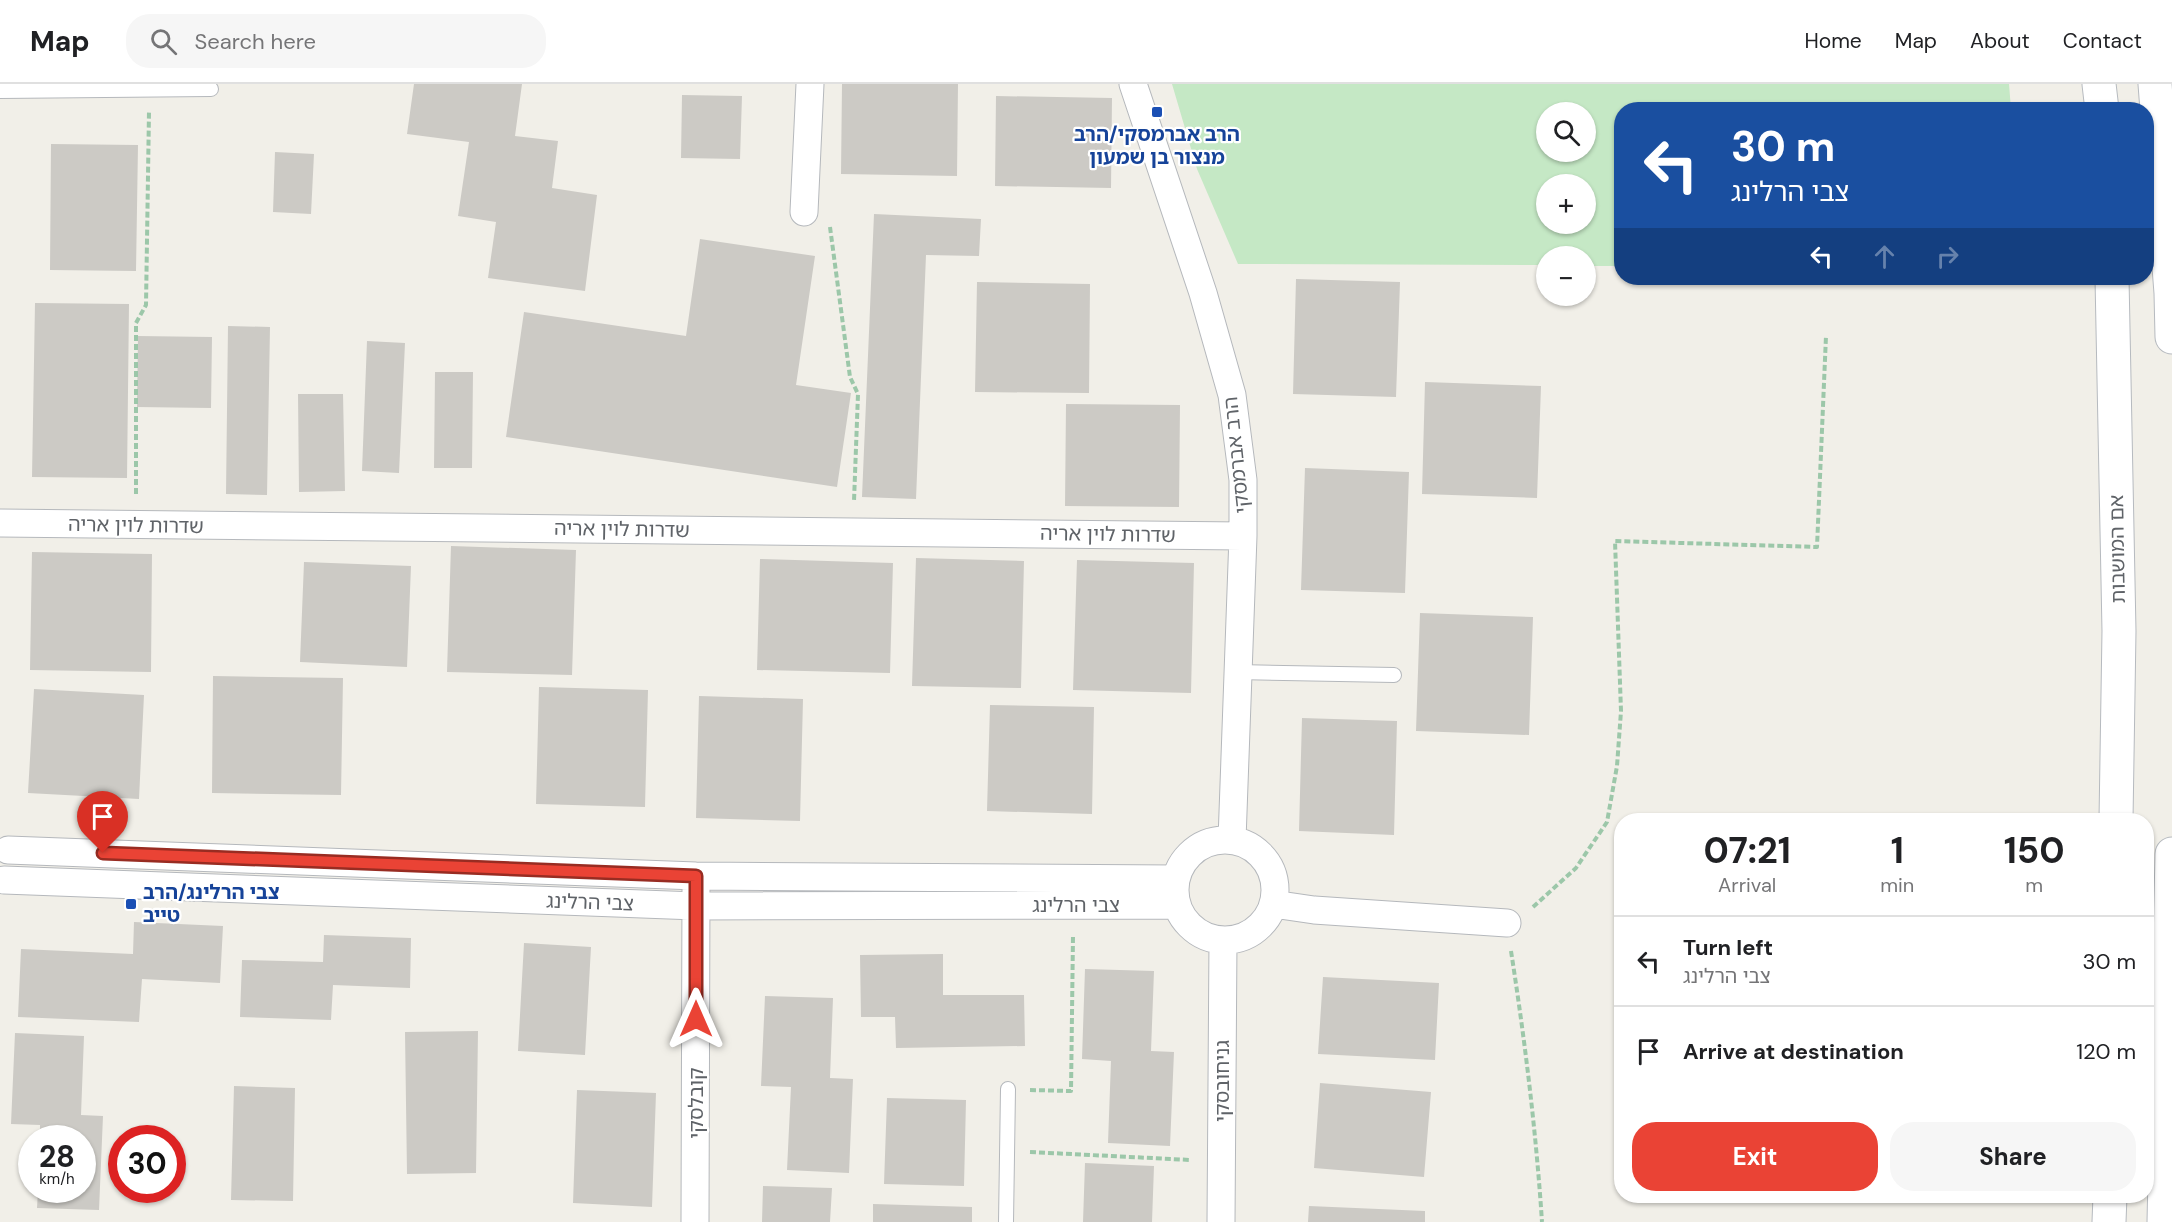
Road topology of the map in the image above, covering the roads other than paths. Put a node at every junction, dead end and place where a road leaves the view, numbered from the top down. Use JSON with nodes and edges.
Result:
{"nodes":[{"id":1,"x":810,"y":84,"type":"edge"},
{"id":2,"x":1133,"y":84,"type":"edge"},
{"id":3,"x":2099,"y":84,"type":"edge"},
{"id":4,"x":2155,"y":84,"type":"edge"},
{"id":5,"x":211,"y":89,"type":"dead end"},
{"id":6,"x":0,"y":91,"type":"edge"},
{"id":7,"x":2101,"y":102,"type":"edge"},
{"id":8,"x":804,"y":212,"type":"road end"},
{"id":9,"x":2112,"y":285,"type":"edge"},
{"id":10,"x":2172,"y":337,"type":"edge"},
{"id":11,"x":0,"y":523,"type":"edge"},
{"id":12,"x":1243,"y":536,"type":"junction"},
{"id":13,"x":1237,"y":672,"type":"junction"},
{"id":14,"x":1394,"y":675,"type":"dead end"},
{"id":15,"x":2116,"y":813,"type":"edge"},
{"id":16,"x":1232,"y":840,"type":"junction"},
{"id":17,"x":4,"y":842,"type":"edge"},
{"id":18,"x":2172,"y":854,"type":"edge"},
{"id":19,"x":696,"y":876,"type":"junction"},
{"id":20,"x":2,"y":882,"type":"edge"},
{"id":21,"x":1176,"y":892,"type":"junction"},
{"id":22,"x":1274,"y":904,"type":"junction"},
{"id":23,"x":696,"y":906,"type":"junction"},
{"id":24,"x":1507,"y":923,"type":"road end"},
{"id":25,"x":1222,"y":941,"type":"junction"},
{"id":26,"x":2171,"y":964,"type":"edge"},
{"id":27,"x":1008,"y":1089,"type":"road end"},
{"id":28,"x":2110,"y":1203,"type":"edge"},
{"id":29,"x":695,"y":1222,"type":"edge"},
{"id":30,"x":1005,"y":1222,"type":"edge"},
{"id":31,"x":1221,"y":1222,"type":"edge"},
{"id":32,"x":2109,"y":1222,"type":"edge"},
{"id":33,"x":2164,"y":1222,"type":"edge"}],
"edges":[{"from":1,"to":8,"type":"street"},
{"from":2,"to":12,"type":"street","name":"הרב אברמסקי"},
{"from":3,"to":7,"type":"main road"},
{"from":4,"to":10,"type":"main road"},
{"from":5,"to":6,"type":"lane"},
{"from":9,"to":15,"type":"main road","name":"אם המושבות"},
{"from":11,"to":12,"type":"street","name":"שדרות לוין אריה"},
{"from":12,"to":13,"type":"street","name":"הרב אברמסקי"},
{"from":13,"to":14,"type":"lane"},
{"from":13,"to":16,"type":"street","name":"הרב אברמסקי"},
{"from":16,"to":21,"type":"street"},
{"from":16,"to":22,"type":"street"},
{"from":17,"to":19,"type":"street","name":"צבי הרלינג"},
{"from":17,"to":20,"type":"street"},
{"from":18,"to":26,"type":"main road"},
{"from":19,"to":21,"type":"street","name":"צבי הרלינג"},
{"from":19,"to":23,"type":"street","name":"קובלסקי"},
{"from":20,"to":23,"type":"street","name":"צבי הרלינג"},
{"from":21,"to":23,"type":"street","name":"צבי הרלינג"},
{"from":21,"to":25,"type":"street"},
{"from":22,"to":24,"type":"street"},
{"from":22,"to":25,"type":"street"},
{"from":23,"to":29,"type":"street","name":"קובלסקי"},
{"from":25,"to":31,"type":"street","name":"גניחובסקי"},
{"from":26,"to":33,"type":"main road"},
{"from":27,"to":30,"type":"lane"},
{"from":28,"to":32,"type":"main road"}]}
